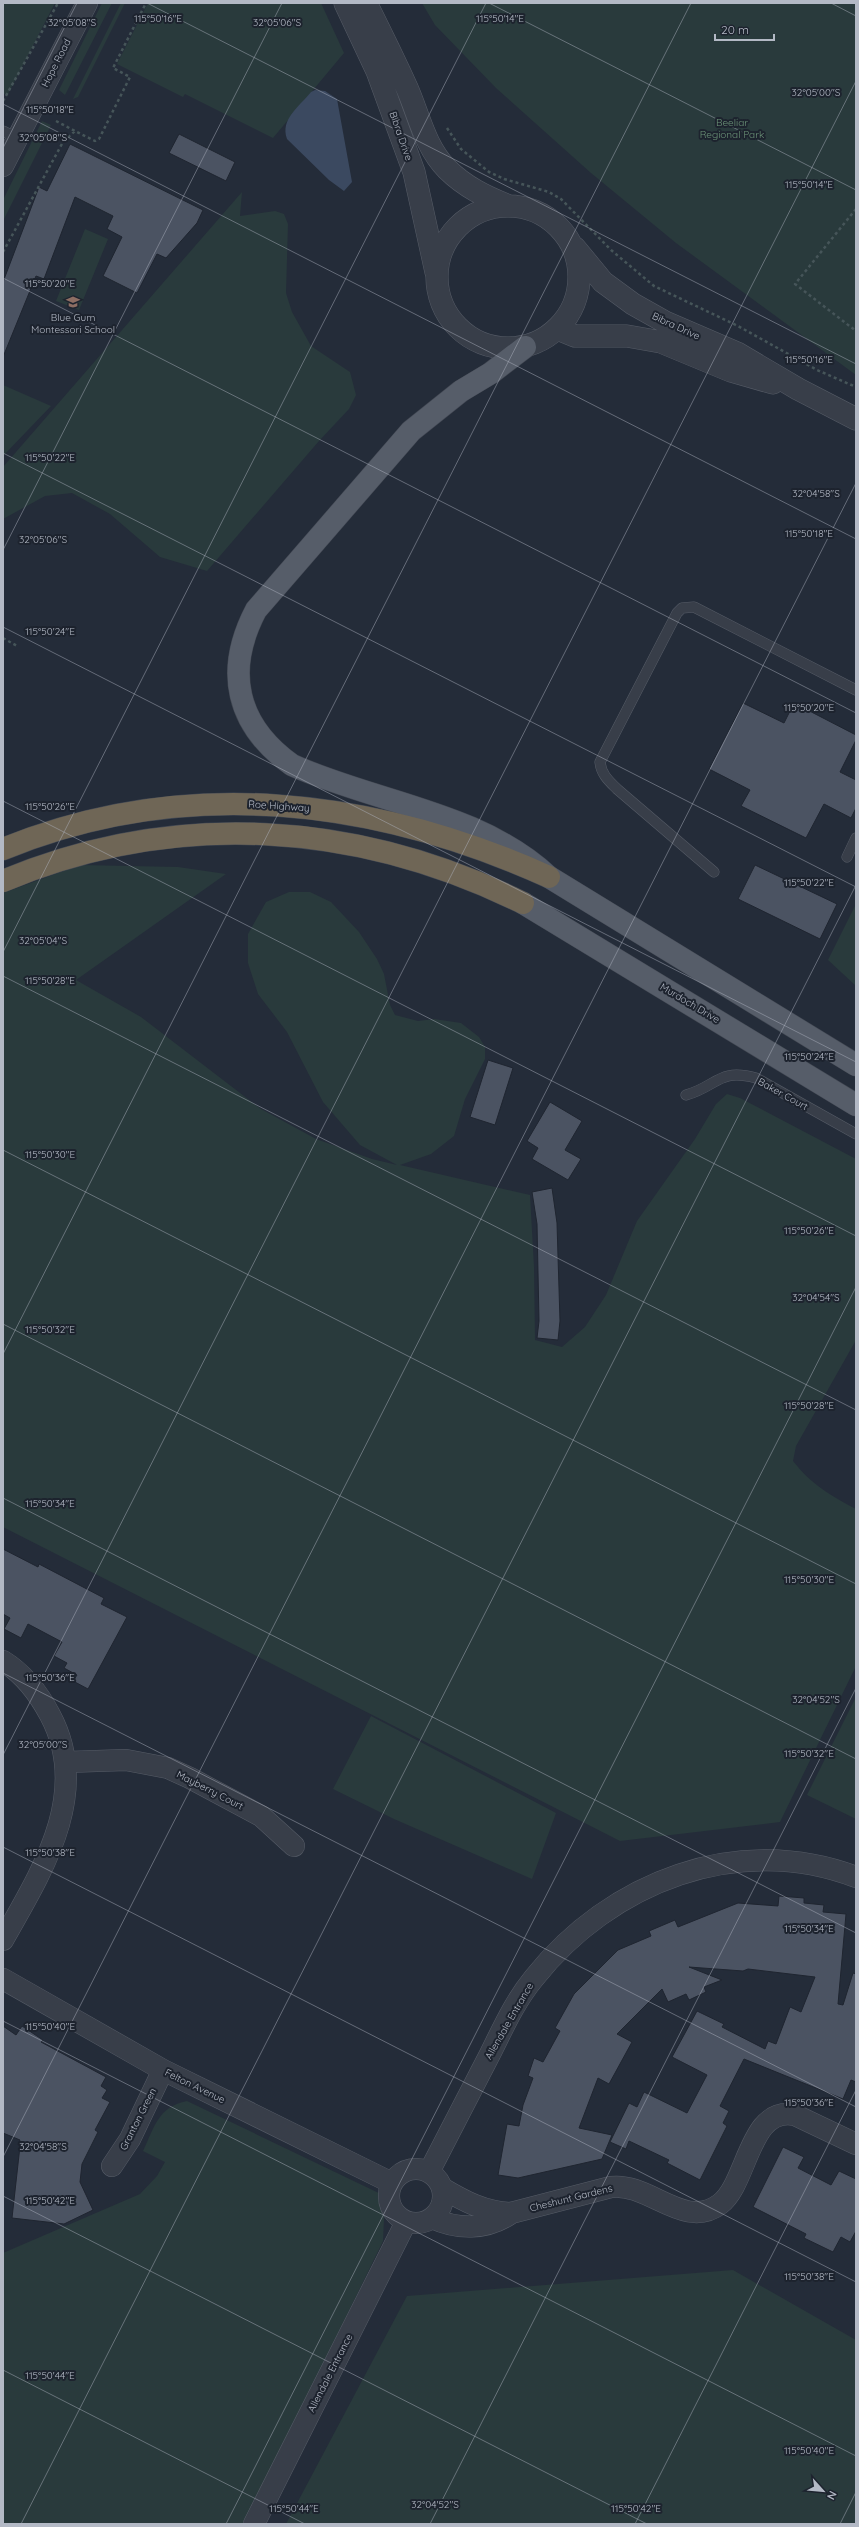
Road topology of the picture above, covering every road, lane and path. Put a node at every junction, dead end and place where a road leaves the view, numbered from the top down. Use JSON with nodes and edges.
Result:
{"nodes":[{"id":1,"x":58,"y":3,"type":"edge"},
{"id":2,"x":87,"y":3,"type":"edge"},
{"id":3,"x":146,"y":3,"type":"edge"},
{"id":4,"x":346,"y":3,"type":"edge"},
{"id":5,"x":366,"y":3,"type":"edge"},
{"id":6,"x":3,"y":101,"type":"edge"},
{"id":7,"x":56,"y":121,"type":"dead end"},
{"id":8,"x":444,"y":123,"type":"dead end"},
{"id":9,"x":75,"y":131,"type":"junction"},
{"id":10,"x":10,"y":134,"type":"edge"},
{"id":11,"x":3,"y":166,"type":"edge"},
{"id":12,"x":510,"y":206,"type":"junction"},
{"id":13,"x":856,"y":210,"type":"edge"},
{"id":14,"x":571,"y":243,"type":"junction"},
{"id":15,"x":3,"y":252,"type":"edge"},
{"id":16,"x":437,"y":277,"type":"junction"},
{"id":17,"x":558,"y":329,"type":"junction"},
{"id":18,"x":856,"y":331,"type":"edge"},
{"id":19,"x":525,"y":347,"type":"junction"},
{"id":20,"x":856,"y":387,"type":"edge"},
{"id":21,"x":798,"y":389,"type":"junction"},
{"id":22,"x":856,"y":419,"type":"edge"},
{"id":23,"x":3,"y":638,"type":"edge"},
{"id":24,"x":17,"y":646,"type":"dead end"},
{"id":25,"x":856,"y":690,"type":"edge"},
{"id":26,"x":856,"y":838,"type":"edge"},
{"id":27,"x":3,"y":849,"type":"edge"},
{"id":28,"x":846,"y":857,"type":"dead end"},
{"id":29,"x":714,"y":872,"type":"dead end"},
{"id":30,"x":549,"y":877,"type":"junction"},
{"id":31,"x":3,"y":881,"type":"edge"},
{"id":32,"x":523,"y":903,"type":"joint"},
{"id":33,"x":856,"y":1065,"type":"edge"},
{"id":34,"x":686,"y":1095,"type":"dead end"},
{"id":35,"x":856,"y":1104,"type":"edge"},
{"id":36,"x":856,"y":1134,"type":"edge"},
{"id":37,"x":3,"y":1661,"type":"edge"},
{"id":38,"x":67,"y":1762,"type":"junction"},
{"id":39,"x":294,"y":1846,"type":"dead end"},
{"id":40,"x":856,"y":1877,"type":"edge"},
{"id":41,"x":3,"y":1940,"type":"edge"},
{"id":42,"x":3,"y":1979,"type":"edge"},
{"id":43,"x":163,"y":2070,"type":"junction"},
{"id":44,"x":856,"y":2144,"type":"edge"},
{"id":45,"x":112,"y":2166,"type":"dead end"},
{"id":46,"x":429,"y":2172,"type":"junction"},
{"id":47,"x":392,"y":2183,"type":"junction"},
{"id":48,"x":442,"y":2188,"type":"junction"},
{"id":49,"x":510,"y":2213,"type":"junction"},
{"id":50,"x":432,"y":2218,"type":"junction"},
{"id":51,"x":406,"y":2222,"type":"junction"},
{"id":52,"x":254,"y":2524,"type":"edge"}],
"edges":[{"from":1,"to":6,"type":"path"},
{"from":2,"to":10,"type":"street","name":"Hope Road"},
{"from":3,"to":9,"type":"path"},
{"from":4,"to":16,"type":"street","name":"Bibra Drive"},
{"from":5,"to":12,"type":"street"},
{"from":7,"to":9,"type":"path"},
{"from":8,"to":20,"type":"path"},
{"from":9,"to":15,"type":"path"},
{"from":10,"to":11,"type":"street","name":"Hope Road"},
{"from":12,"to":14,"type":"street"},
{"from":12,"to":16,"type":"street"},
{"from":13,"to":18,"type":"path"},
{"from":14,"to":17,"type":"street"},
{"from":14,"to":21,"type":"street","name":"Bibra Drive"},
{"from":16,"to":19,"type":"street"},
{"from":17,"to":19,"type":"street"},
{"from":17,"to":21,"type":"street","name":"Bibra Drive"},
{"from":19,"to":30,"type":"main road"},
{"from":21,"to":22,"type":"street","name":"Bibra Drive"},
{"from":23,"to":24,"type":"path"},
{"from":25,"to":29,"type":"lane"},
{"from":26,"to":28,"type":"lane"},
{"from":27,"to":30,"type":"highway","name":"Roe Highway"},
{"from":30,"to":33,"type":"main road"},
{"from":31,"to":32,"type":"highway"},
{"from":32,"to":35,"type":"main road","name":"Murdoch Drive"},
{"from":34,"to":36,"type":"lane","name":"Baker Court"},
{"from":37,"to":38,"type":"street"},
{"from":38,"to":39,"type":"street","name":"Mayberry Court"},
{"from":38,"to":41,"type":"street"},
{"from":40,"to":46,"type":"street","name":"Allendale Entrance"},
{"from":42,"to":43,"type":"street","name":"Felton Avenue"},
{"from":43,"to":45,"type":"street","name":"Granton Green"},
{"from":43,"to":47,"type":"street","name":"Felton Avenue"},
{"from":44,"to":49,"type":"street","name":"Cheshunt Gardens"},
{"from":46,"to":47,"type":"street"},
{"from":46,"to":48,"type":"street"},
{"from":47,"to":51,"type":"street"},
{"from":48,"to":49,"type":"street"},
{"from":48,"to":50,"type":"street"},
{"from":49,"to":50,"type":"street"},
{"from":50,"to":51,"type":"street"},
{"from":51,"to":52,"type":"street","name":"Allendale Entrance"}]}
